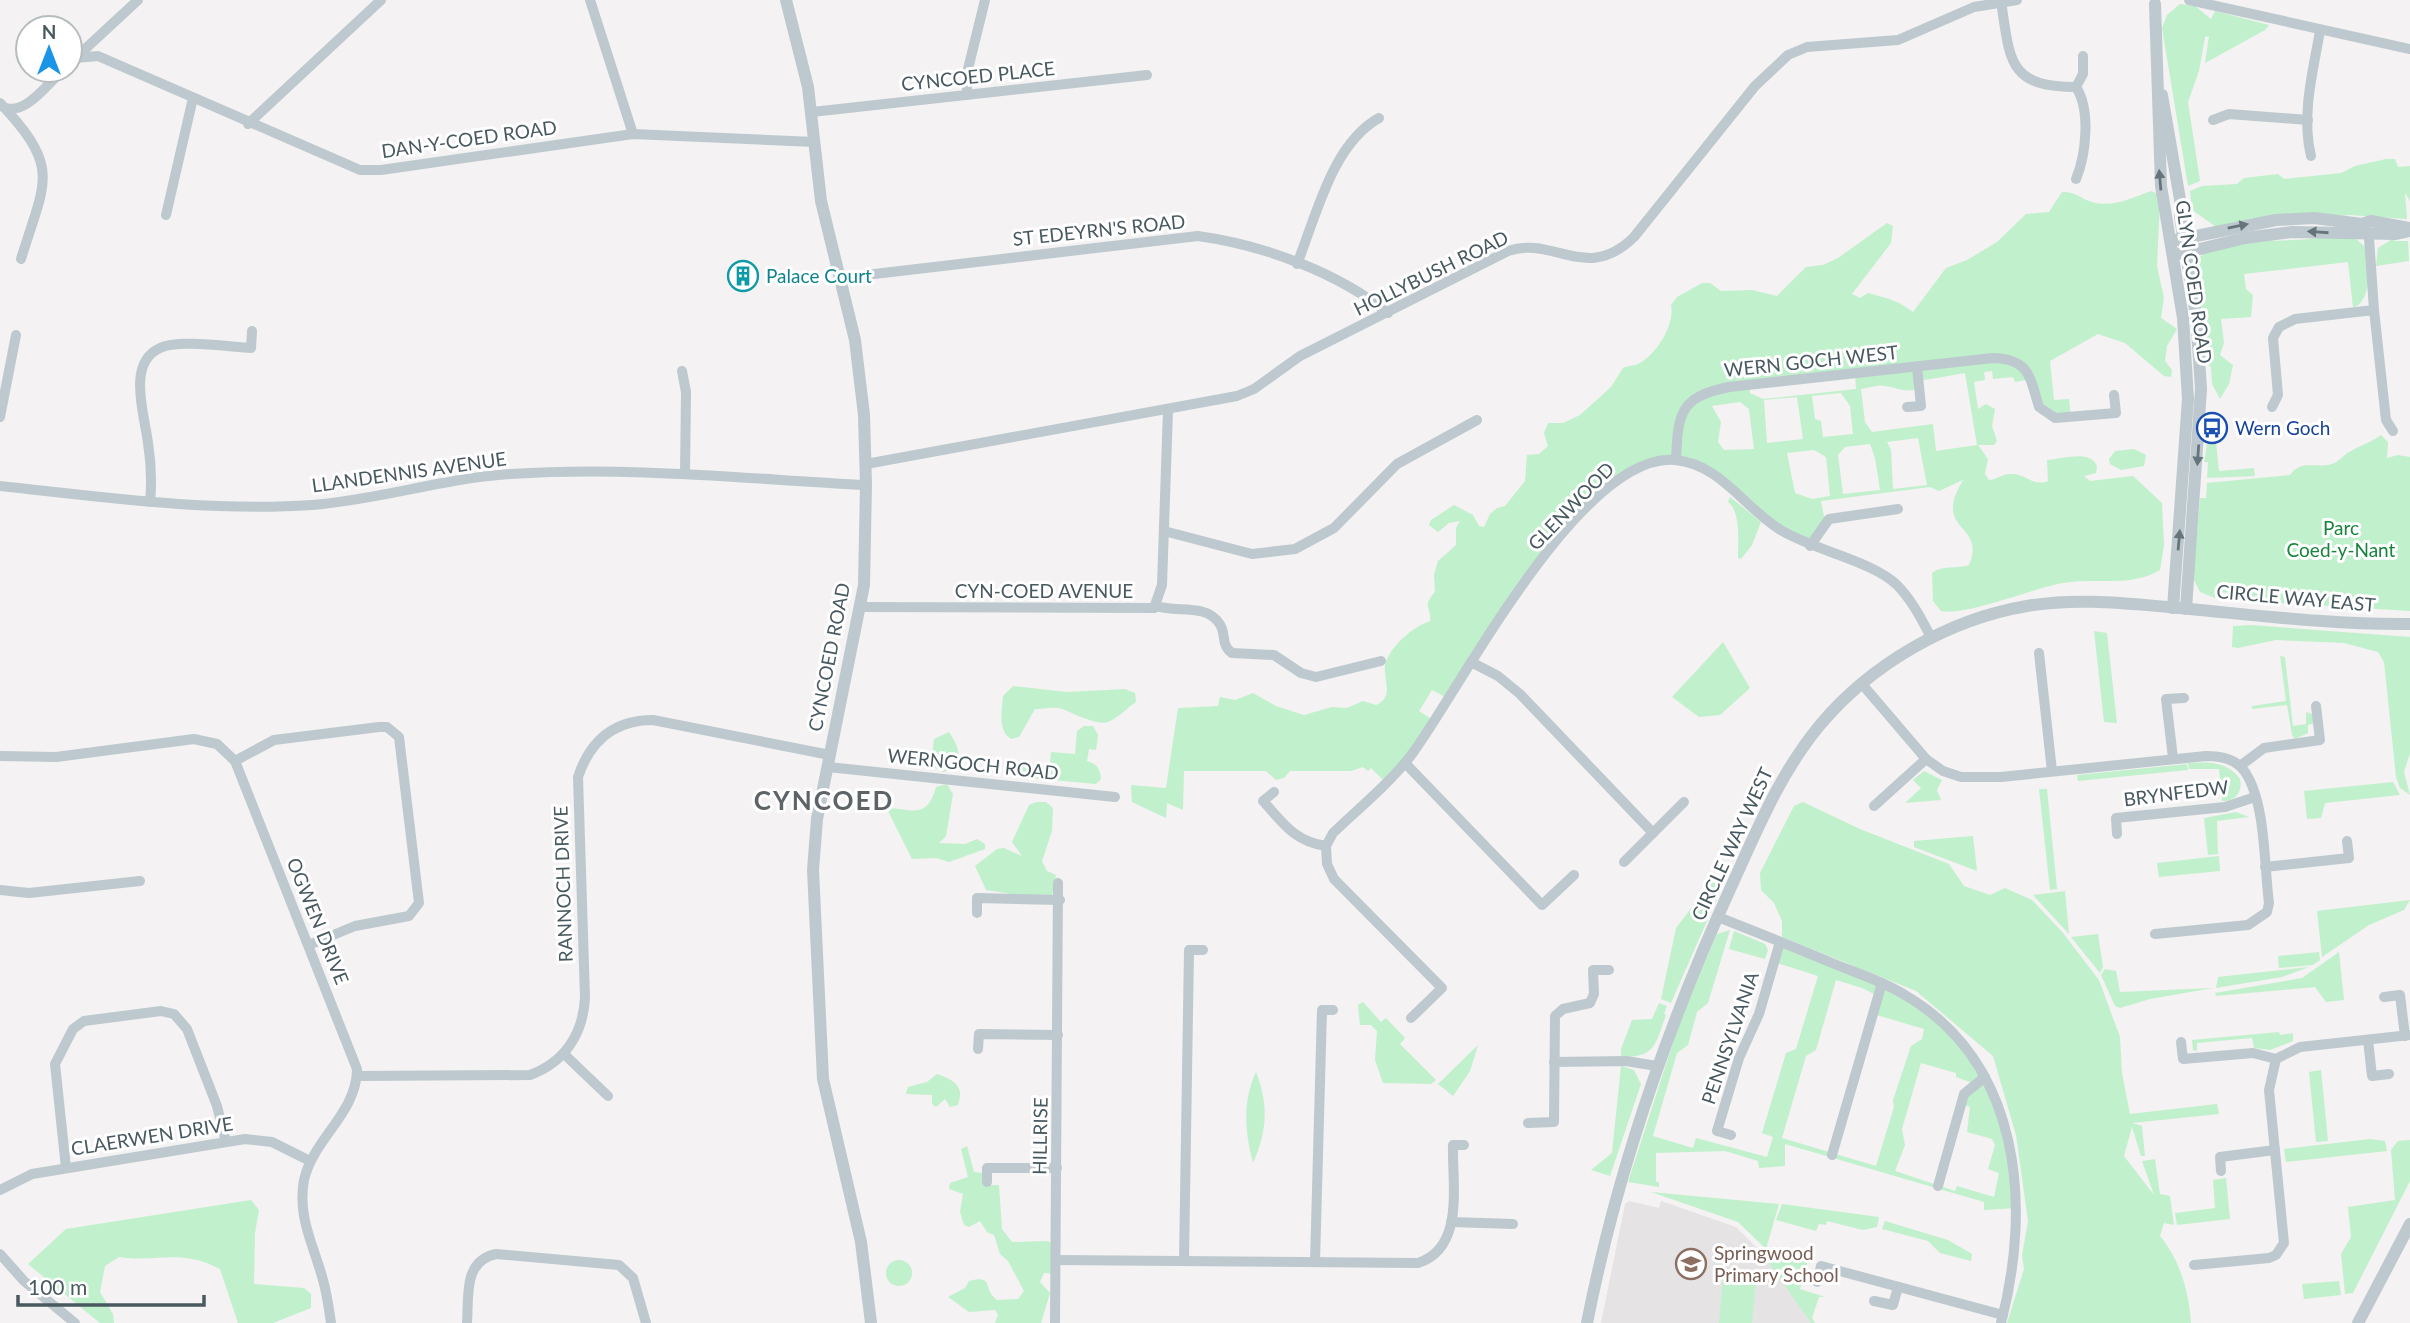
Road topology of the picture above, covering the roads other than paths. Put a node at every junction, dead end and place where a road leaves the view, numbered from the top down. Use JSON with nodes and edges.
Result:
{"nodes":[{"id":1,"x":138,"y":0,"type":"edge"},
{"id":2,"x":381,"y":0,"type":"edge"},
{"id":3,"x":590,"y":0,"type":"edge"},
{"id":4,"x":786,"y":0,"type":"edge"},
{"id":5,"x":985,"y":0,"type":"edge"},
{"id":6,"x":2017,"y":0,"type":"edge"},
{"id":7,"x":2189,"y":0,"type":"edge"},
{"id":8,"x":2001,"y":1,"type":"edge"},
{"id":9,"x":2155,"y":1,"type":"edge"},
{"id":10,"x":2232,"y":5,"type":"edge"},
{"id":11,"x":2320,"y":31,"type":"junction"},
{"id":12,"x":2410,"y":49,"type":"edge"},
{"id":13,"x":84,"y":51,"type":"edge"},
{"id":14,"x":2082,"y":55,"type":"dead end"},
{"id":15,"x":84,"y":56,"type":"edge"},
{"id":16,"x":1147,"y":75,"type":"dead end"},
{"id":17,"x":48,"y":84,"type":"edge"},
{"id":18,"x":2077,"y":87,"type":"junction"},
{"id":19,"x":2159,"y":87,"type":"junction"},
{"id":20,"x":967,"y":94,"type":"junction"},
{"id":21,"x":193,"y":98,"type":"junction"},
{"id":22,"x":2,"y":105,"type":"edge"},
{"id":23,"x":812,"y":112,"type":"junction"},
{"id":24,"x":1379,"y":118,"type":"dead end"},
{"id":25,"x":2213,"y":120,"type":"dead end"},
{"id":26,"x":2308,"y":120,"type":"junction"},
{"id":27,"x":248,"y":124,"type":"junction"},
{"id":28,"x":633,"y":134,"type":"junction"},
{"id":29,"x":815,"y":142,"type":"junction"},
{"id":30,"x":2311,"y":156,"type":"dead end"},
{"id":31,"x":2076,"y":179,"type":"dead end"},
{"id":32,"x":2182,"y":211,"type":"junction"},
{"id":33,"x":166,"y":215,"type":"dead end"},
{"id":34,"x":2364,"y":229,"type":"junction"},
{"id":35,"x":2410,"y":229,"type":"edge"},
{"id":36,"x":2206,"y":233,"type":"junction"},
{"id":37,"x":2179,"y":247,"type":"junction"},
{"id":38,"x":22,"y":259,"type":"dead end"},
{"id":39,"x":1297,"y":264,"type":"junction"},
{"id":40,"x":839,"y":278,"type":"junction"},
{"id":41,"x":2374,"y":310,"type":"junction"},
{"id":42,"x":1388,"y":313,"type":"junction"},
{"id":43,"x":252,"y":331,"type":"dead end"},
{"id":44,"x":16,"y":334,"type":"dead end"},
{"id":45,"x":1917,"y":367,"type":"junction"},
{"id":46,"x":681,"y":371,"type":"dead end"},
{"id":47,"x":2114,"y":395,"type":"dead end"},
{"id":48,"x":1907,"y":407,"type":"dead end"},
{"id":49,"x":2272,"y":407,"type":"dead end"},
{"id":50,"x":1168,"y":410,"type":"junction"},
{"id":51,"x":0,"y":416,"type":"edge"},
{"id":52,"x":1477,"y":421,"type":"dead end"},
{"id":53,"x":2393,"y":431,"type":"dead end"},
{"id":54,"x":1676,"y":460,"type":"junction"},
{"id":55,"x":866,"y":464,"type":"junction"},
{"id":56,"x":685,"y":474,"type":"junction"},
{"id":57,"x":866,"y":485,"type":"junction"},
{"id":58,"x":0,"y":486,"type":"edge"},
{"id":59,"x":150,"y":502,"type":"junction"},
{"id":60,"x":1898,"y":509,"type":"dead end"},
{"id":61,"x":1164,"y":531,"type":"junction"},
{"id":62,"x":1810,"y":546,"type":"junction"},
{"id":63,"x":1156,"y":606,"type":"junction"},
{"id":64,"x":861,"y":607,"type":"junction"},
{"id":65,"x":2179,"y":608,"type":"junction"},
{"id":66,"x":2410,"y":624,"type":"edge"},
{"id":67,"x":1931,"y":638,"type":"junction"},
{"id":68,"x":2039,"y":653,"type":"dead end"},
{"id":69,"x":1381,"y":661,"type":"dead end"},
{"id":70,"x":1471,"y":662,"type":"junction"},
{"id":71,"x":1862,"y":684,"type":"junction"},
{"id":72,"x":2184,"y":698,"type":"dead end"},
{"id":73,"x":2316,"y":706,"type":"dead end"},
{"id":74,"x":0,"y":756,"type":"edge"},
{"id":75,"x":2173,"y":758,"type":"junction"},
{"id":76,"x":1926,"y":759,"type":"junction"},
{"id":77,"x":235,"y":761,"type":"junction"},
{"id":78,"x":829,"y":761,"type":"junction"},
{"id":79,"x":1405,"y":763,"type":"junction"},
{"id":80,"x":2240,"y":766,"type":"junction"},
{"id":81,"x":2052,"y":771,"type":"junction"},
{"id":82,"x":1274,"y":792,"type":"dead end"},
{"id":83,"x":1115,"y":797,"type":"dead end"},
{"id":84,"x":2255,"y":797,"type":"junction"},
{"id":85,"x":1684,"y":802,"type":"dead end"},
{"id":86,"x":1874,"y":806,"type":"dead end"},
{"id":87,"x":1653,"y":833,"type":"junction"},
{"id":88,"x":2117,"y":834,"type":"dead end"},
{"id":89,"x":2347,"y":841,"type":"dead end"},
{"id":90,"x":1326,"y":846,"type":"junction"},
{"id":91,"x":1624,"y":862,"type":"dead end"},
{"id":92,"x":2265,"y":867,"type":"junction"},
{"id":93,"x":1574,"y":875,"type":"dead end"},
{"id":94,"x":140,"y":881,"type":"dead end"},
{"id":95,"x":1058,"y":883,"type":"dead end"},
{"id":96,"x":0,"y":890,"type":"edge"},
{"id":97,"x":1060,"y":901,"type":"junction"},
{"id":98,"x":977,"y":913,"type":"dead end"},
{"id":99,"x":1718,"y":917,"type":"junction"},
{"id":100,"x":2155,"y":934,"type":"dead end"},
{"id":101,"x":1780,"y":942,"type":"junction"},
{"id":102,"x":309,"y":945,"type":"junction"},
{"id":103,"x":1203,"y":950,"type":"dead end"},
{"id":104,"x":1609,"y":970,"type":"dead end"},
{"id":105,"x":1882,"y":983,"type":"junction"},
{"id":106,"x":2384,"y":997,"type":"dead end"},
{"id":107,"x":1333,"y":1010,"type":"dead end"},
{"id":108,"x":1411,"y":1018,"type":"dead end"},
{"id":109,"x":1058,"y":1035,"type":"junction"},
{"id":110,"x":2407,"y":1036,"type":"edge"},
{"id":111,"x":2368,"y":1041,"type":"junction"},
{"id":112,"x":2181,"y":1042,"type":"dead end"},
{"id":113,"x":978,"y":1049,"type":"dead end"},
{"id":114,"x":564,"y":1054,"type":"junction"},
{"id":115,"x":2276,"y":1059,"type":"junction"},
{"id":116,"x":1553,"y":1062,"type":"junction"},
{"id":117,"x":1657,"y":1066,"type":"junction"},
{"id":118,"x":2389,"y":1074,"type":"dead end"},
{"id":119,"x":357,"y":1076,"type":"junction"},
{"id":120,"x":1985,"y":1077,"type":"junction"},
{"id":121,"x":608,"y":1096,"type":"dead end"},
{"id":122,"x":1528,"y":1123,"type":"dead end"},
{"id":123,"x":1731,"y":1135,"type":"dead end"},
{"id":124,"x":226,"y":1142,"type":"junction"},
{"id":125,"x":1464,"y":1145,"type":"dead end"},
{"id":126,"x":2275,"y":1150,"type":"junction"},
{"id":127,"x":1832,"y":1155,"type":"dead end"},
{"id":128,"x":310,"y":1161,"type":"junction"},
{"id":129,"x":66,"y":1168,"type":"junction"},
{"id":130,"x":1057,"y":1168,"type":"junction"},
{"id":131,"x":2221,"y":1171,"type":"dead end"},
{"id":132,"x":987,"y":1182,"type":"dead end"},
{"id":133,"x":1938,"y":1186,"type":"dead end"},
{"id":134,"x":0,"y":1190,"type":"edge"},
{"id":135,"x":1451,"y":1222,"type":"junction"},
{"id":136,"x":1513,"y":1224,"type":"dead end"},
{"id":137,"x":2410,"y":1224,"type":"edge"},
{"id":138,"x":0,"y":1254,"type":"edge"},
{"id":139,"x":1056,"y":1260,"type":"junction"},
{"id":140,"x":1184,"y":1261,"type":"junction"},
{"id":141,"x":1315,"y":1262,"type":"junction"},
{"id":142,"x":2194,"y":1265,"type":"dead end"},
{"id":143,"x":1817,"y":1282,"type":"dead end"},
{"id":144,"x":1898,"y":1287,"type":"junction"},
{"id":145,"x":1874,"y":1301,"type":"dead end"},
{"id":146,"x":2002,"y":1319,"type":"edge"},
{"id":147,"x":75,"y":1323,"type":"edge"},
{"id":148,"x":331,"y":1323,"type":"edge"},
{"id":149,"x":467,"y":1323,"type":"edge"},
{"id":150,"x":646,"y":1323,"type":"edge"},
{"id":151,"x":871,"y":1323,"type":"edge"},
{"id":152,"x":1055,"y":1323,"type":"edge"},
{"id":153,"x":1587,"y":1323,"type":"edge"},
{"id":154,"x":2358,"y":1323,"type":"edge"}],
"edges":[{"from":1,"to":13,"type":"street"},
{"from":2,"to":27,"type":"street"},
{"from":3,"to":28,"type":"street"},
{"from":4,"to":23,"type":"street","name":"CYNCOED ROAD"},
{"from":5,"to":20,"type":"street"},
{"from":6,"to":8,"type":"street","name":"HOLLYBUSH ROAD"},
{"from":7,"to":10,"type":"street"},
{"from":8,"to":18,"type":"street"},
{"from":8,"to":42,"type":"street","name":"HOLLYBUSH ROAD"},
{"from":9,"to":19,"type":"street","name":"GLYN COED ROAD"},
{"from":10,"to":11,"type":"street"},
{"from":11,"to":12,"type":"street"},
{"from":11,"to":26,"type":"street"},
{"from":14,"to":18,"type":"street"},
{"from":15,"to":21,"type":"street","name":"DAN-Y-COED ROAD"},
{"from":16,"to":20,"type":"street","name":"CYNCOED PLACE"},
{"from":17,"to":22,"type":"street"},
{"from":18,"to":31,"type":"street"},
{"from":19,"to":32,"type":"street","name":"GLYN COED ROAD"},
{"from":37,"to":19,"type":"street","name":"GLYN COED ROAD","one_way":true},
{"from":20,"to":23,"type":"street","name":"CYNCOED PLACE"},
{"from":21,"to":27,"type":"street","name":"DAN-Y-COED ROAD"},
{"from":21,"to":33,"type":"street"},
{"from":22,"to":38,"type":"street"},
{"from":23,"to":29,"type":"street","name":"CYNCOED ROAD"},
{"from":24,"to":39,"type":"street"},
{"from":25,"to":26,"type":"street"},
{"from":26,"to":30,"type":"street"},
{"from":27,"to":28,"type":"street","name":"DAN-Y-COED ROAD"},
{"from":28,"to":29,"type":"street","name":"DAN-Y-COED ROAD"},
{"from":29,"to":40,"type":"street","name":"CYNCOED ROAD"},
{"from":32,"to":36,"type":"street","name":"GLYN COED ROAD"},
{"from":32,"to":37,"type":"street","name":"GLYN COED ROAD"},
{"from":34,"to":35,"type":"street"},
{"from":36,"to":34,"type":"street","one_way":true},
{"from":34,"to":37,"type":"street","one_way":true},
{"from":34,"to":41,"type":"street"},
{"from":36,"to":37,"type":"street"},
{"from":37,"to":65,"type":"street","name":"GLYN COED ROAD"},
{"from":39,"to":40,"type":"street","name":"ST EDEYRN'S ROAD"},
{"from":39,"to":42,"type":"street","name":"ST EDEYRN'S ROAD"},
{"from":40,"to":55,"type":"street","name":"CYNCOED ROAD"},
{"from":41,"to":49,"type":"street"},
{"from":41,"to":53,"type":"street"},
{"from":42,"to":50,"type":"street","name":"HOLLYBUSH ROAD"},
{"from":43,"to":59,"type":"street"},
{"from":44,"to":51,"type":"street"},
{"from":45,"to":47,"type":"street","name":"WERN GOCH WEST"},
{"from":45,"to":48,"type":"street","name":"WERN GOCH WEST"},
{"from":45,"to":54,"type":"street","name":"WERN GOCH WEST"},
{"from":46,"to":56,"type":"street"},
{"from":50,"to":55,"type":"street","name":"HOLLYBUSH ROAD"},
{"from":50,"to":61,"type":"street","name":"CYN-COED AVENUE"},
{"from":52,"to":61,"type":"street"},
{"from":54,"to":62,"type":"street","name":"GLENWOOD"},
{"from":54,"to":70,"type":"street","name":"GLENWOOD"},
{"from":55,"to":57,"type":"street","name":"CYNCOED ROAD"},
{"from":56,"to":57,"type":"street","name":"LLANDENNIS AVENUE"},
{"from":56,"to":59,"type":"street","name":"LLANDENNIS AVENUE"},
{"from":57,"to":64,"type":"street","name":"CYNCOED ROAD"},
{"from":58,"to":59,"type":"street","name":"LLANDENNIS AVENUE"},
{"from":60,"to":62,"type":"street"},
{"from":61,"to":63,"type":"street","name":"CYN-COED AVENUE"},
{"from":62,"to":67,"type":"street","name":"GLENWOOD"},
{"from":63,"to":64,"type":"street","name":"CYN-COED AVENUE"},
{"from":63,"to":69,"type":"street"},
{"from":64,"to":78,"type":"street","name":"CYNCOED ROAD"},
{"from":65,"to":66,"type":"street","name":"CIRCLE WAY EAST"},
{"from":65,"to":67,"type":"street","name":"CIRCLE WAY WEST"},
{"from":67,"to":71,"type":"street","name":"CIRCLE WAY WEST"},
{"from":68,"to":81,"type":"street"},
{"from":70,"to":79,"type":"street","name":"GLENWOOD"},
{"from":70,"to":87,"type":"street"},
{"from":71,"to":76,"type":"street","name":"BRYNFEDW"},
{"from":71,"to":99,"type":"street","name":"CIRCLE WAY WEST"},
{"from":72,"to":75,"type":"street","name":"BRYNFEDW"},
{"from":73,"to":80,"type":"street","name":"BRYNFEDW"},
{"from":74,"to":77,"type":"street"},
{"from":75,"to":80,"type":"street","name":"BRYNFEDW"},
{"from":75,"to":81,"type":"street","name":"BRYNFEDW"},
{"from":76,"to":81,"type":"street","name":"BRYNFEDW"},
{"from":76,"to":86,"type":"street"},
{"from":77,"to":102,"type":"street","name":"OGWEN DRIVE"},
{"from":77,"to":102,"type":"street"},
{"from":78,"to":83,"type":"street","name":"WERNGOCH ROAD"},
{"from":78,"to":114,"type":"street","name":"RANNOCH DRIVE"},
{"from":78,"to":151,"type":"street","name":"CYNCOED ROAD"},
{"from":79,"to":90,"type":"street","name":"GLENWOOD"},
{"from":79,"to":93,"type":"street"},
{"from":80,"to":84,"type":"street","name":"BRYNFEDW"},
{"from":82,"to":90,"type":"street"},
{"from":84,"to":88,"type":"street","name":"BRYNFEDW"},
{"from":84,"to":92,"type":"street","name":"BRYNFEDW"},
{"from":85,"to":87,"type":"street"},
{"from":87,"to":91,"type":"street"},
{"from":89,"to":92,"type":"street"},
{"from":90,"to":108,"type":"street"},
{"from":92,"to":100,"type":"street","name":"BRYNFEDW"},
{"from":94,"to":96,"type":"street"},
{"from":95,"to":97,"type":"street","name":"HILLRISE"},
{"from":97,"to":98,"type":"street"},
{"from":97,"to":109,"type":"street","name":"HILLRISE"},
{"from":99,"to":101,"type":"street"},
{"from":99,"to":117,"type":"street","name":"CIRCLE WAY WEST"},
{"from":101,"to":105,"type":"street"},
{"from":101,"to":123,"type":"street","name":"PENNSYLVANIA"},
{"from":102,"to":119,"type":"street","name":"OGWEN DRIVE"},
{"from":103,"to":140,"type":"street"},
{"from":104,"to":116,"type":"street"},
{"from":105,"to":120,"type":"street"},
{"from":105,"to":127,"type":"street"},
{"from":106,"to":110,"type":"street"},
{"from":107,"to":141,"type":"street"},
{"from":109,"to":113,"type":"street"},
{"from":109,"to":130,"type":"street","name":"HILLRISE"},
{"from":110,"to":111,"type":"street"},
{"from":111,"to":115,"type":"street"},
{"from":111,"to":118,"type":"street"},
{"from":112,"to":115,"type":"street"},
{"from":114,"to":119,"type":"street","name":"RANNOCH DRIVE"},
{"from":114,"to":121,"type":"street"},
{"from":115,"to":126,"type":"street"},
{"from":116,"to":117,"type":"street"},
{"from":116,"to":122,"type":"street"},
{"from":117,"to":153,"type":"street","name":"CIRCLE WAY WEST"},
{"from":119,"to":128,"type":"street"},
{"from":120,"to":133,"type":"street"},
{"from":120,"to":146,"type":"street"},
{"from":124,"to":128,"type":"street","name":"CLAERWEN DRIVE"},
{"from":124,"to":129,"type":"street","name":"CLAERWEN DRIVE"},
{"from":124,"to":129,"type":"street"},
{"from":125,"to":135,"type":"street"},
{"from":126,"to":131,"type":"street"},
{"from":126,"to":142,"type":"street"},
{"from":128,"to":148,"type":"street"},
{"from":129,"to":134,"type":"street","name":"CLAERWEN DRIVE"},
{"from":130,"to":132,"type":"street"},
{"from":130,"to":139,"type":"street","name":"HILLRISE"},
{"from":135,"to":136,"type":"street"},
{"from":135,"to":141,"type":"street"},
{"from":137,"to":154,"type":"street"},
{"from":138,"to":147,"type":"street"},
{"from":139,"to":140,"type":"street"},
{"from":139,"to":152,"type":"street","name":"HILLRISE"},
{"from":140,"to":141,"type":"street"},
{"from":143,"to":144,"type":"street"},
{"from":144,"to":145,"type":"street"},
{"from":144,"to":146,"type":"street"},
{"from":149,"to":150,"type":"street"}]}
